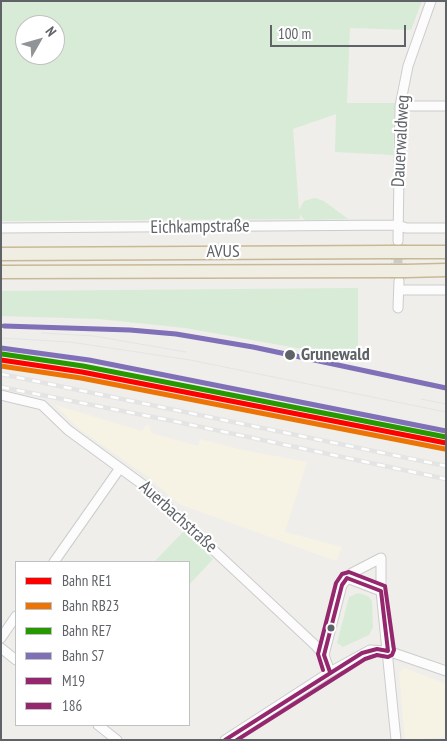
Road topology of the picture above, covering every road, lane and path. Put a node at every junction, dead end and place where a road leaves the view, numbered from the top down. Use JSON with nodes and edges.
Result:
{"nodes":[{"id":1,"x":431,"y":1,"type":"edge"},
{"id":2,"x":400,"y":106,"type":"junction"},
{"id":3,"x":446,"y":106,"type":"edge"},
{"id":4,"x":398,"y":225,"type":"junction"},
{"id":5,"x":1,"y":228,"type":"edge"},
{"id":6,"x":446,"y":228,"type":"edge"},
{"id":7,"x":398,"y":241,"type":"tunnel mouth"},
{"id":8,"x":446,"y":252,"type":"edge"},
{"id":9,"x":1,"y":254,"type":"edge"},
{"id":10,"x":446,"y":270,"type":"edge"},
{"id":11,"x":1,"y":272,"type":"edge"},
{"id":12,"x":398,"y":278,"type":"junction"},
{"id":13,"x":446,"y":290,"type":"edge"},
{"id":14,"x":398,"y":308,"type":"dead end"},
{"id":15,"x":1,"y":395,"type":"edge"},
{"id":16,"x":120,"y":468,"type":"junction"},
{"id":17,"x":55,"y":561,"type":"edge"},
{"id":18,"x":347,"y":578,"type":"junction"},
{"id":19,"x":381,"y":590,"type":"junction"},
{"id":20,"x":15,"y":617,"type":"edge"},
{"id":21,"x":1,"y":638,"type":"edge"},
{"id":22,"x":1,"y":648,"type":"edge"},
{"id":23,"x":388,"y":651,"type":"junction"},
{"id":24,"x":324,"y":655,"type":"junction"},
{"id":25,"x":15,"y":659,"type":"edge"},
{"id":26,"x":446,"y":671,"type":"edge"},
{"id":27,"x":330,"y":672,"type":"junction"},
{"id":28,"x":99,"y":726,"type":"edge"},
{"id":29,"x":117,"y":740,"type":"edge"},
{"id":30,"x":225,"y":740,"type":"edge"},
{"id":31,"x":396,"y":740,"type":"edge"}],
"edges":[{"from":1,"to":2,"type":"street","name":"Dauerwaldweg"},
{"from":2,"to":3,"type":"street"},
{"from":2,"to":4,"type":"street","name":"Dauerwaldweg"},
{"from":4,"to":5,"type":"street","name":"Eichkampstraße"},
{"from":4,"to":6,"type":"street","name":"Eichkampstraße"},
{"from":4,"to":7,"type":"street"},
{"from":8,"to":9,"type":"highway","name":"AVUS","bridge":true},
{"from":10,"to":12,"type":"highway","name":"AVUS"},
{"from":11,"to":12,"type":"highway","name":"AVUS"},
{"from":12,"to":13,"type":"street"},
{"from":12,"to":14,"type":"street"},
{"from":15,"to":16,"type":"street","name":"Auerbachstraße"},
{"from":16,"to":17,"type":"street"},
{"from":16,"to":24,"type":"street","name":"Auerbachstraße"},
{"from":18,"to":19,"type":"street"},
{"from":18,"to":19,"type":"street"},
{"from":18,"to":24,"type":"street"},
{"from":19,"to":23,"type":"street"},
{"from":20,"to":21,"type":"street"},
{"from":22,"to":25,"type":"street"},
{"from":23,"to":26,"type":"street"},
{"from":23,"to":27,"type":"street"},
{"from":23,"to":31,"type":"street"},
{"from":24,"to":27,"type":"street","name":"Auerbachstraße"},
{"from":27,"to":30,"type":"street"},
{"from":28,"to":29,"type":"street"}]}
